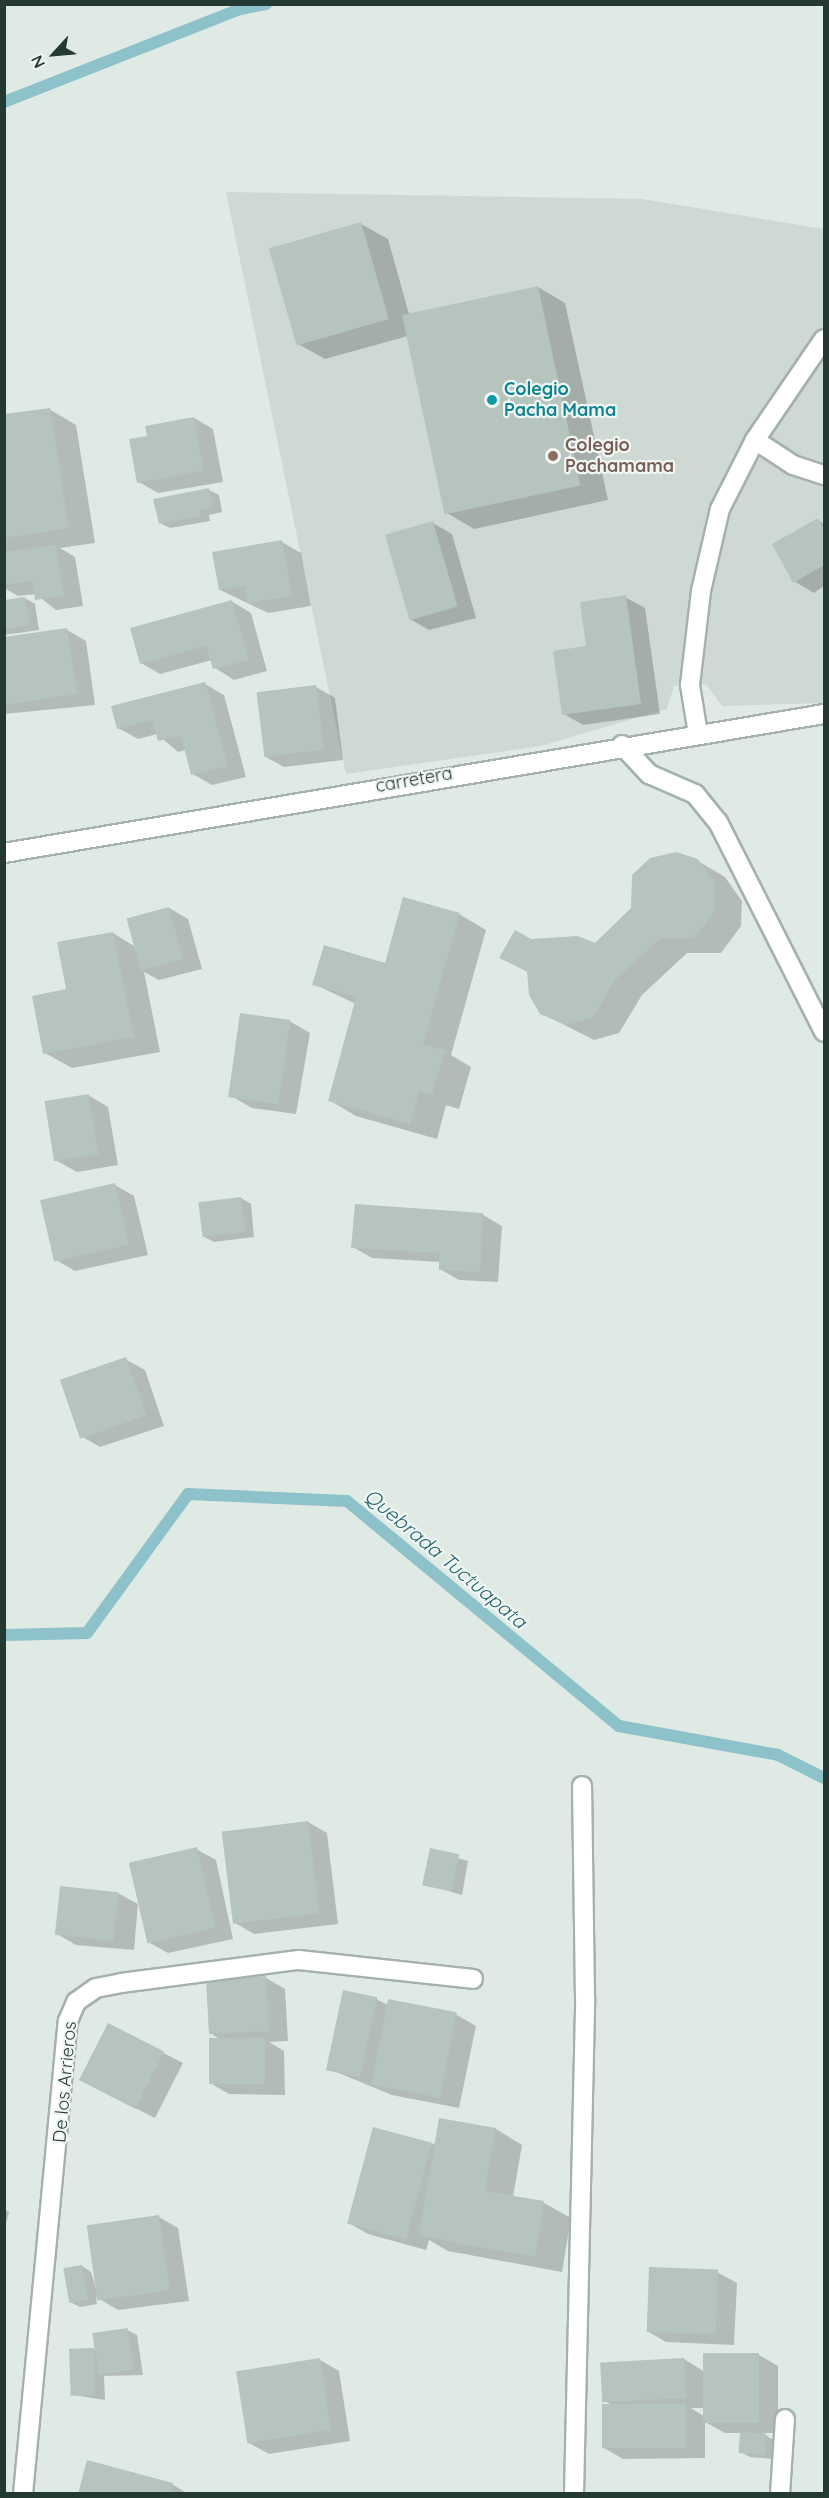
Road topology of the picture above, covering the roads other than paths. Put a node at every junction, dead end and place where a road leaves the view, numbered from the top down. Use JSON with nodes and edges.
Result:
{"nodes":[{"id":1,"x":825,"y":339,"type":"edge"},
{"id":2,"x":755,"y":440,"type":"junction"},
{"id":3,"x":825,"y":475,"type":"edge"},
{"id":4,"x":825,"y":714,"type":"edge"},
{"id":5,"x":698,"y":734,"type":"junction"},
{"id":6,"x":622,"y":745,"type":"junction"},
{"id":7,"x":4,"y":853,"type":"edge"},
{"id":8,"x":825,"y":1032,"type":"edge"},
{"id":9,"x":582,"y":1786,"type":"dead end"},
{"id":10,"x":473,"y":1978,"type":"dead end"},
{"id":11,"x":785,"y":2419,"type":"dead end"},
{"id":12,"x":23,"y":2493,"type":"edge"},
{"id":13,"x":574,"y":2493,"type":"edge"},
{"id":14,"x":780,"y":2493,"type":"edge"}],
"edges":[{"from":1,"to":2,"type":"street"},
{"from":2,"to":3,"type":"street"},
{"from":2,"to":5,"type":"street"},
{"from":4,"to":5,"type":"street","name":"carretera"},
{"from":5,"to":6,"type":"street","name":"carretera"},
{"from":6,"to":7,"type":"street","name":"carretera"},
{"from":6,"to":8,"type":"street"},
{"from":9,"to":13,"type":"street"},
{"from":10,"to":12,"type":"street","name":"De los Arrieros"},
{"from":11,"to":14,"type":"street"}]}
